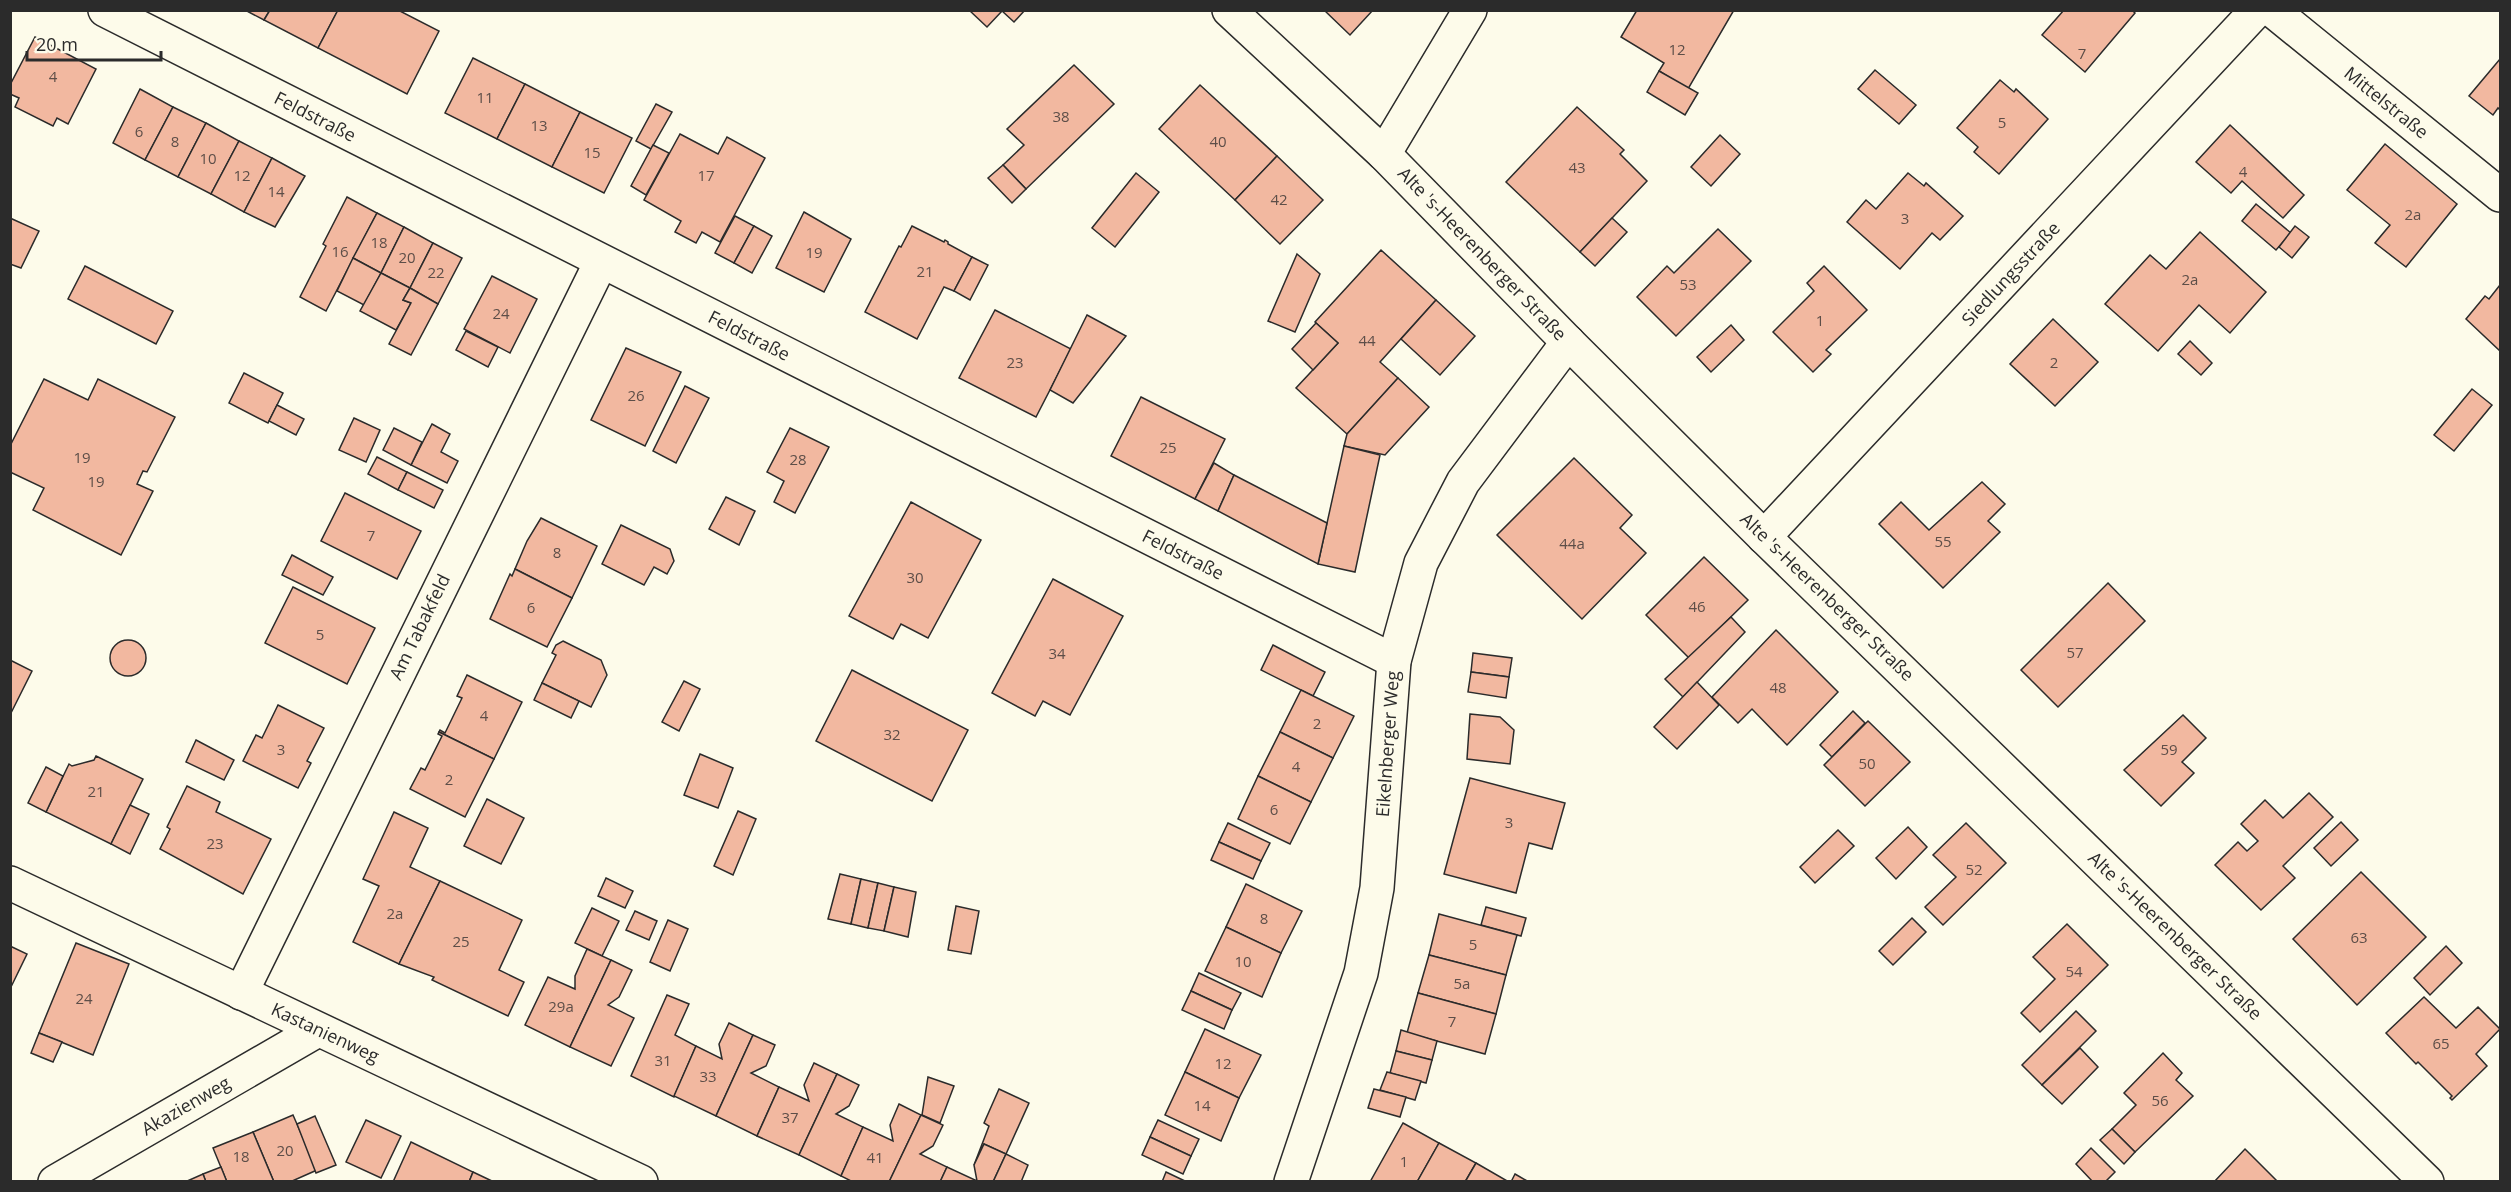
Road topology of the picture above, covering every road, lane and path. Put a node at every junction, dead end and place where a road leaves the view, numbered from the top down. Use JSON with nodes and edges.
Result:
{"nodes":[{"id":1,"x":105,"y":10,"type":"edge"},
{"id":2,"x":1229,"y":10,"type":"edge"},
{"id":3,"x":1470,"y":10,"type":"edge"},
{"id":4,"x":2257,"y":10,"type":"edge"},
{"id":5,"x":2272,"y":10,"type":"edge"},
{"id":6,"x":1384,"y":153,"type":"junction"},
{"id":7,"x":2500,"y":195,"type":"edge"},
{"id":8,"x":601,"y":262,"type":"junction"},
{"id":9,"x":1568,"y":342,"type":"junction"},
{"id":10,"x":1764,"y":537,"type":"junction"},
{"id":11,"x":1394,"y":661,"type":"junction"},
{"id":12,"x":10,"y":883,"type":"edge"},
{"id":13,"x":241,"y":993,"type":"junction"},
{"id":14,"x":318,"y":1030,"type":"junction"},
{"id":15,"x":55,"y":1182,"type":"edge"},
{"id":16,"x":641,"y":1182,"type":"edge"},
{"id":17,"x":1291,"y":1182,"type":"edge"},
{"id":18,"x":2427,"y":1182,"type":"edge"}],
"edges":[{"from":1,"to":8,"type":"street","name":"Feldstraße"},
{"from":2,"to":6,"type":"street","name":"Alte 's-Heerenberger Straße"},
{"from":3,"to":6,"type":"street"},
{"from":4,"to":10,"type":"street","name":"Siedlungsstraße"},
{"from":5,"to":7,"type":"street","name":"Mittelstraße"},
{"from":6,"to":9,"type":"street","name":"Alte 's-Heerenberger Straße"},
{"from":8,"to":11,"type":"street","name":"Feldstraße"},
{"from":8,"to":13,"type":"street","name":"Am Tabakfeld"},
{"from":9,"to":10,"type":"street","name":"Alte 's-Heerenberger Straße"},
{"from":9,"to":11,"type":"street","name":"Eikelnberger Weg"},
{"from":10,"to":18,"type":"street","name":"Alte 's-Heerenberger Straße"},
{"from":11,"to":17,"type":"street","name":"Eikelnberger Weg"},
{"from":12,"to":13,"type":"street","name":"Kastanienweg"},
{"from":13,"to":14,"type":"street","name":"Kastanienweg"},
{"from":14,"to":15,"type":"street","name":"Akazienweg"},
{"from":14,"to":16,"type":"street","name":"Kastanienweg"}]}
